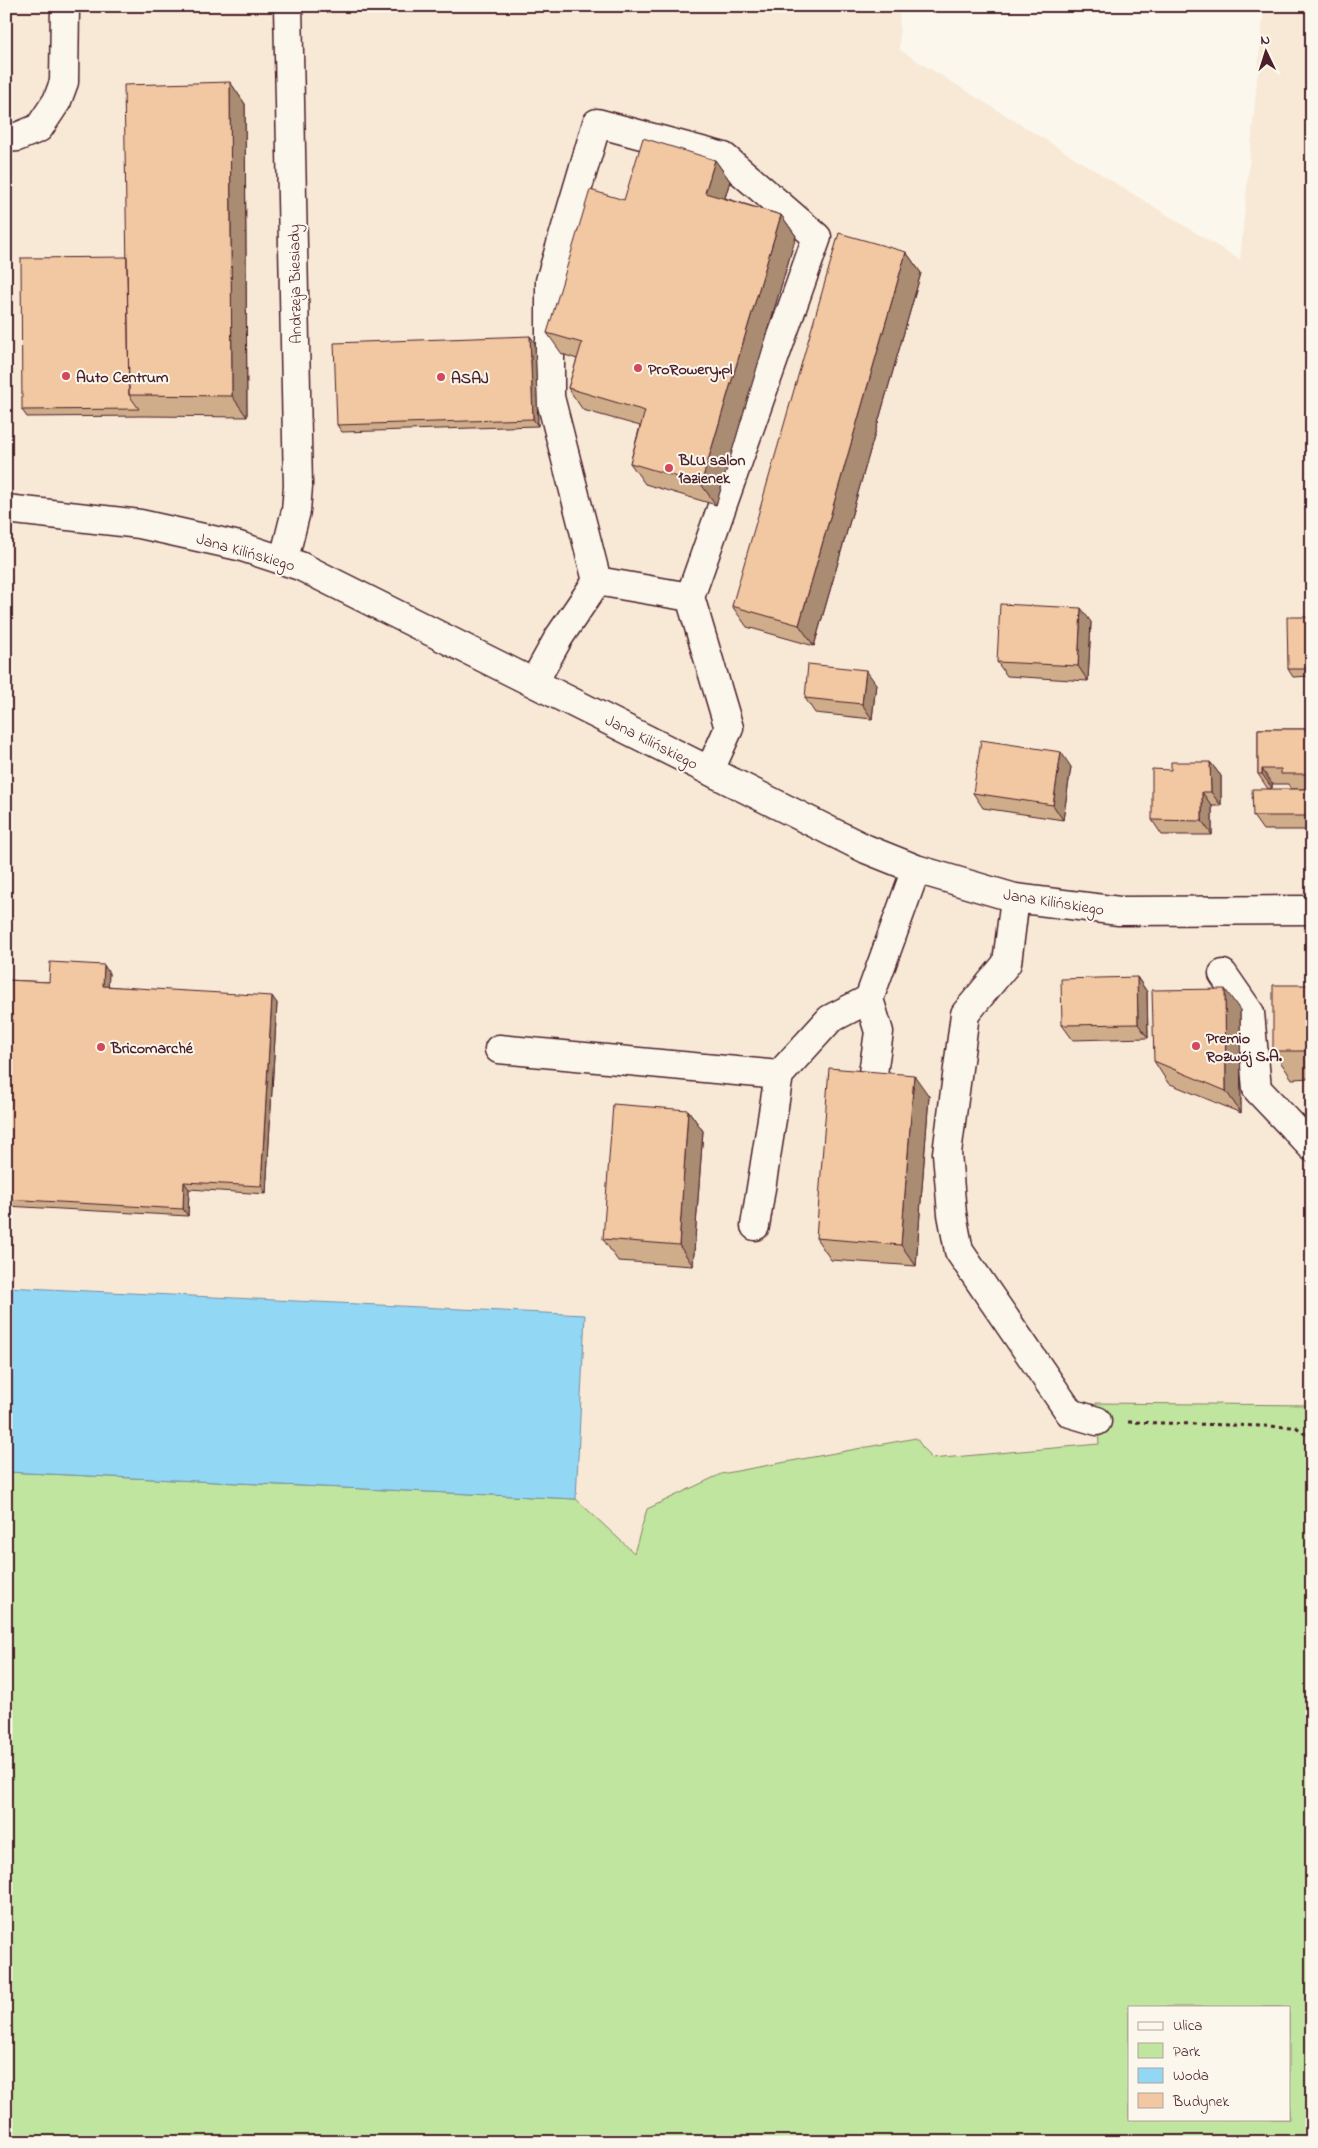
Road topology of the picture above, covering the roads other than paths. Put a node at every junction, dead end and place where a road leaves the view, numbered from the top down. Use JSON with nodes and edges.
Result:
{"nodes":[{"id":1,"x":65,"y":6,"type":"edge"},
{"id":2,"x":288,"y":6,"type":"edge"},
{"id":3,"x":6,"y":138,"type":"edge"},
{"id":4,"x":6,"y":509,"type":"edge"},
{"id":5,"x":284,"y":559,"type":"junction"},
{"id":6,"x":597,"y":581,"type":"junction"},
{"id":7,"x":690,"y":597,"type":"junction"},
{"id":8,"x":534,"y":682,"type":"junction"},
{"id":9,"x":710,"y":770,"type":"junction"},
{"id":10,"x":916,"y":869,"type":"junction"},
{"id":11,"x":1015,"y":898,"type":"junction"},
{"id":12,"x":1312,"y":910,"type":"edge"},
{"id":13,"x":1223,"y":974,"type":"dead end"},
{"id":14,"x":869,"y":999,"type":"junction"},
{"id":15,"x":499,"y":1049,"type":"dead end"},
{"id":16,"x":873,"y":1073,"type":"edge"},
{"id":17,"x":779,"y":1075,"type":"junction"},
{"id":18,"x":1312,"y":1147,"type":"edge"},
{"id":19,"x":755,"y":1226,"type":"dead end"},
{"id":20,"x":1097,"y":1422,"type":"road end"}],
"edges":[{"from":1,"to":3,"type":"street"},
{"from":2,"to":5,"type":"street","name":"Andrzeja Biesiady"},
{"from":4,"to":5,"type":"street","name":"Jana Kilińskiego"},
{"from":5,"to":8,"type":"street","name":"Jana Kilińskiego"},
{"from":6,"to":7,"type":"street"},
{"from":6,"to":7,"type":"street"},
{"from":6,"to":8,"type":"street"},
{"from":7,"to":9,"type":"street"},
{"from":8,"to":9,"type":"street","name":"Jana Kilińskiego"},
{"from":9,"to":10,"type":"street","name":"Jana Kilińskiego"},
{"from":10,"to":11,"type":"street","name":"Jana Kilińskiego"},
{"from":10,"to":14,"type":"street"},
{"from":11,"to":12,"type":"street","name":"Jana Kilińskiego"},
{"from":11,"to":20,"type":"street"},
{"from":13,"to":18,"type":"street"},
{"from":14,"to":16,"type":"street"},
{"from":14,"to":17,"type":"street"},
{"from":15,"to":17,"type":"street"},
{"from":17,"to":19,"type":"street"}]}
